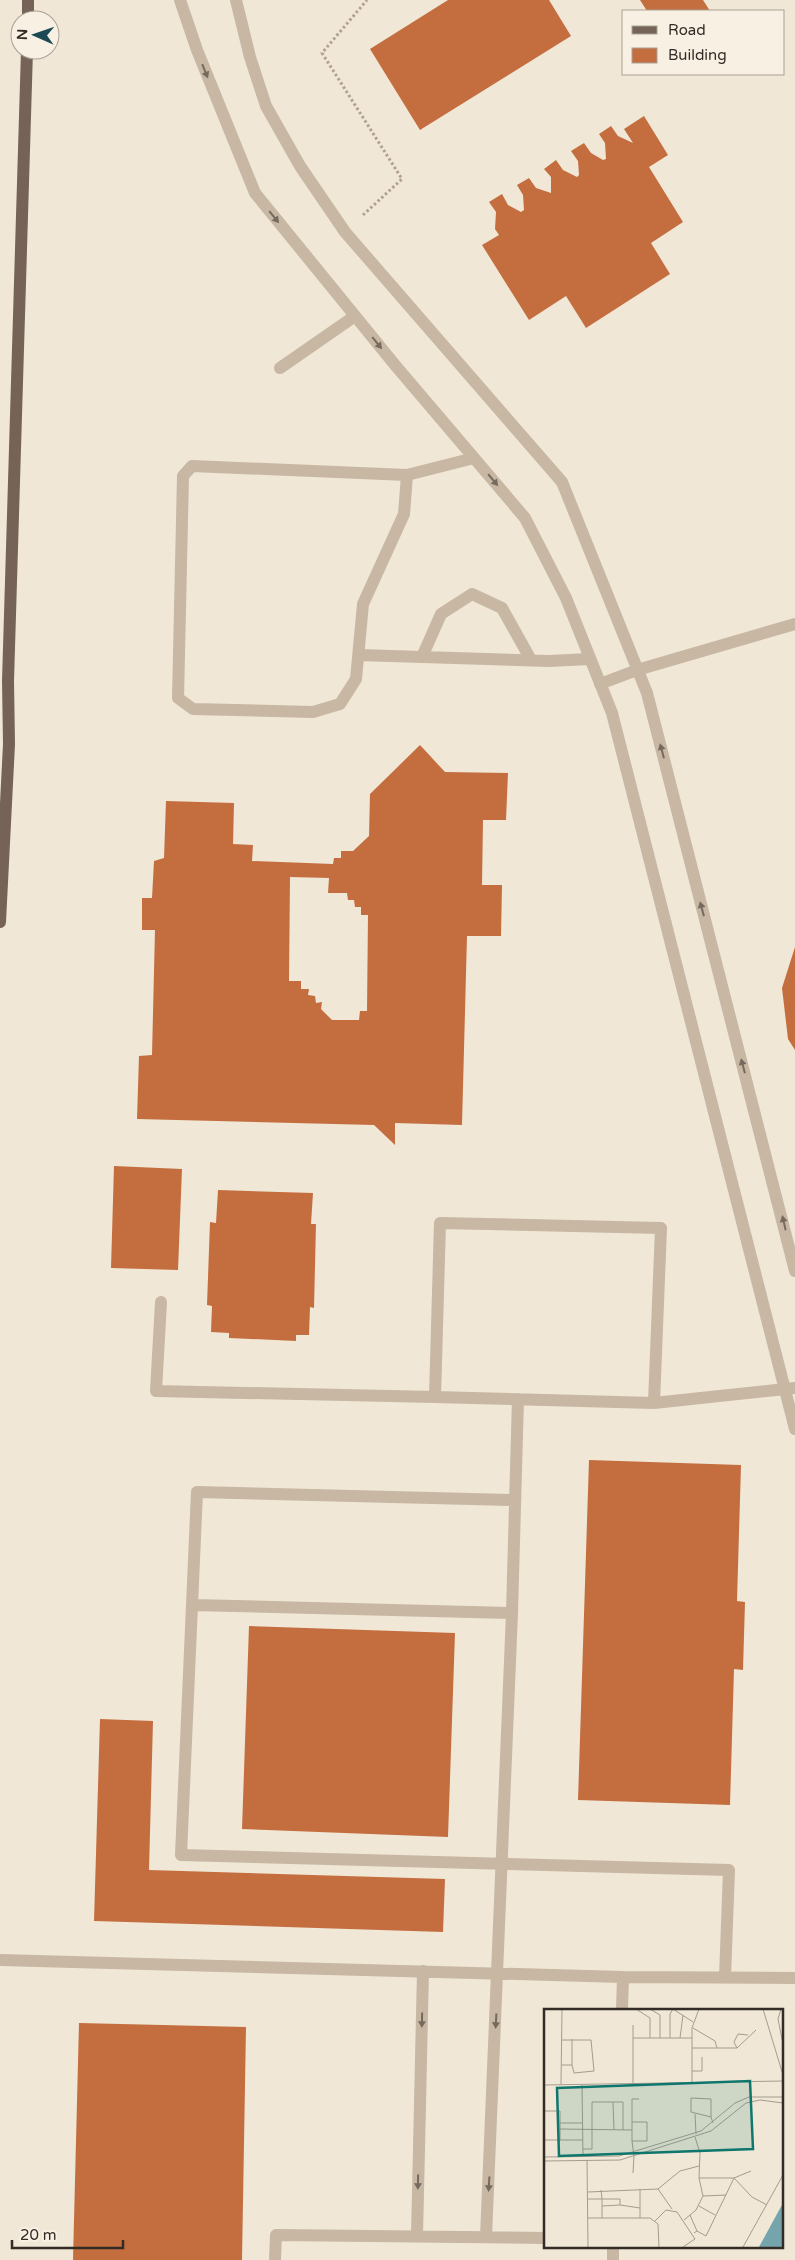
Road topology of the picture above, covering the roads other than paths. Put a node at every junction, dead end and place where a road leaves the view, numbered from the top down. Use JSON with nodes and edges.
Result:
{"nodes":[{"id":1,"x":180,"y":0,"type":"edge"},
{"id":2,"x":236,"y":0,"type":"edge"},
{"id":3,"x":27,"y":60,"type":"edge"},
{"id":4,"x":355,"y":316,"type":"junction"},
{"id":5,"x":280,"y":368,"type":"dead end"},
{"id":6,"x":474,"y":458,"type":"junction"},
{"id":7,"x":408,"y":475,"type":"junction"},
{"id":8,"x":795,"y":624,"type":"edge"},
{"id":9,"x":358,"y":655,"type":"junction"},
{"id":10,"x":422,"y":657,"type":"junction"},
{"id":11,"x":590,"y":659,"type":"junction"},
{"id":12,"x":531,"y":660,"type":"junction"},
{"id":13,"x":637,"y":670,"type":"junction"},
{"id":14,"x":4,"y":681,"type":"edge"},
{"id":15,"x":600,"y":684,"type":"junction"},
{"id":16,"x":0,"y":922,"type":"edge"},
{"id":17,"x":795,"y":1271,"type":"edge"},
{"id":18,"x":161,"y":1302,"type":"dead end"},
{"id":19,"x":790,"y":1388,"type":"edge"},
{"id":20,"x":435,"y":1397,"type":"junction"},
{"id":21,"x":518,"y":1400,"type":"junction"},
{"id":22,"x":654,"y":1403,"type":"junction"},
{"id":23,"x":795,"y":1429,"type":"edge"},
{"id":24,"x":514,"y":1500,"type":"junction"},
{"id":25,"x":192,"y":1605,"type":"junction"},
{"id":26,"x":512,"y":1613,"type":"junction"},
{"id":27,"x":502,"y":1862,"type":"junction"},
{"id":28,"x":0,"y":1960,"type":"edge"},
{"id":29,"x":423,"y":1971,"type":"junction"},
{"id":30,"x":498,"y":1973,"type":"junction"},
{"id":31,"x":623,"y":1977,"type":"junction"},
{"id":32,"x":725,"y":1977,"type":"junction"},
{"id":33,"x":795,"y":1978,"type":"edge"},
{"id":34,"x":622,"y":2009,"type":"edge"},
{"id":35,"x":417,"y":2236,"type":"junction"},
{"id":36,"x":486,"y":2237,"type":"junction"},
{"id":37,"x":544,"y":2238,"type":"edge"},
{"id":38,"x":275,"y":2260,"type":"edge"}],
"edges":[{"from":1,"to":4,"type":"lane","one_way":true},
{"from":2,"to":13,"type":"lane"},
{"from":3,"to":14,"type":"main road"},
{"from":4,"to":5,"type":"lane"},
{"from":4,"to":6,"type":"lane","one_way":true},
{"from":6,"to":7,"type":"lane"},
{"from":6,"to":11,"type":"lane","one_way":true},
{"from":7,"to":9,"type":"lane"},
{"from":7,"to":9,"type":"lane"},
{"from":8,"to":13,"type":"lane"},
{"from":9,"to":10,"type":"lane"},
{"from":10,"to":12,"type":"lane"},
{"from":10,"to":12,"type":"lane"},
{"from":11,"to":12,"type":"lane"},
{"from":11,"to":15,"type":"lane"},
{"from":13,"to":15,"type":"lane"},
{"from":17,"to":13,"type":"lane","one_way":true},
{"from":14,"to":16,"type":"main road"},
{"from":15,"to":19,"type":"lane"},
{"from":18,"to":20,"type":"lane"},
{"from":19,"to":22,"type":"lane"},
{"from":19,"to":23,"type":"lane"},
{"from":20,"to":21,"type":"lane"},
{"from":20,"to":22,"type":"lane"},
{"from":21,"to":22,"type":"lane"},
{"from":21,"to":24,"type":"lane"},
{"from":24,"to":25,"type":"lane"},
{"from":24,"to":26,"type":"lane"},
{"from":25,"to":26,"type":"lane"},
{"from":25,"to":27,"type":"lane"},
{"from":26,"to":27,"type":"lane"},
{"from":27,"to":30,"type":"lane"},
{"from":27,"to":32,"type":"lane"},
{"from":28,"to":29,"type":"lane"},
{"from":29,"to":30,"type":"lane"},
{"from":29,"to":35,"type":"lane","one_way":true},
{"from":30,"to":31,"type":"lane"},
{"from":30,"to":36,"type":"lane","one_way":true},
{"from":31,"to":32,"type":"lane"},
{"from":31,"to":34,"type":"lane"},
{"from":32,"to":33,"type":"lane"},
{"from":35,"to":36,"type":"lane"},
{"from":35,"to":38,"type":"lane"},
{"from":36,"to":37,"type":"lane"}]}
